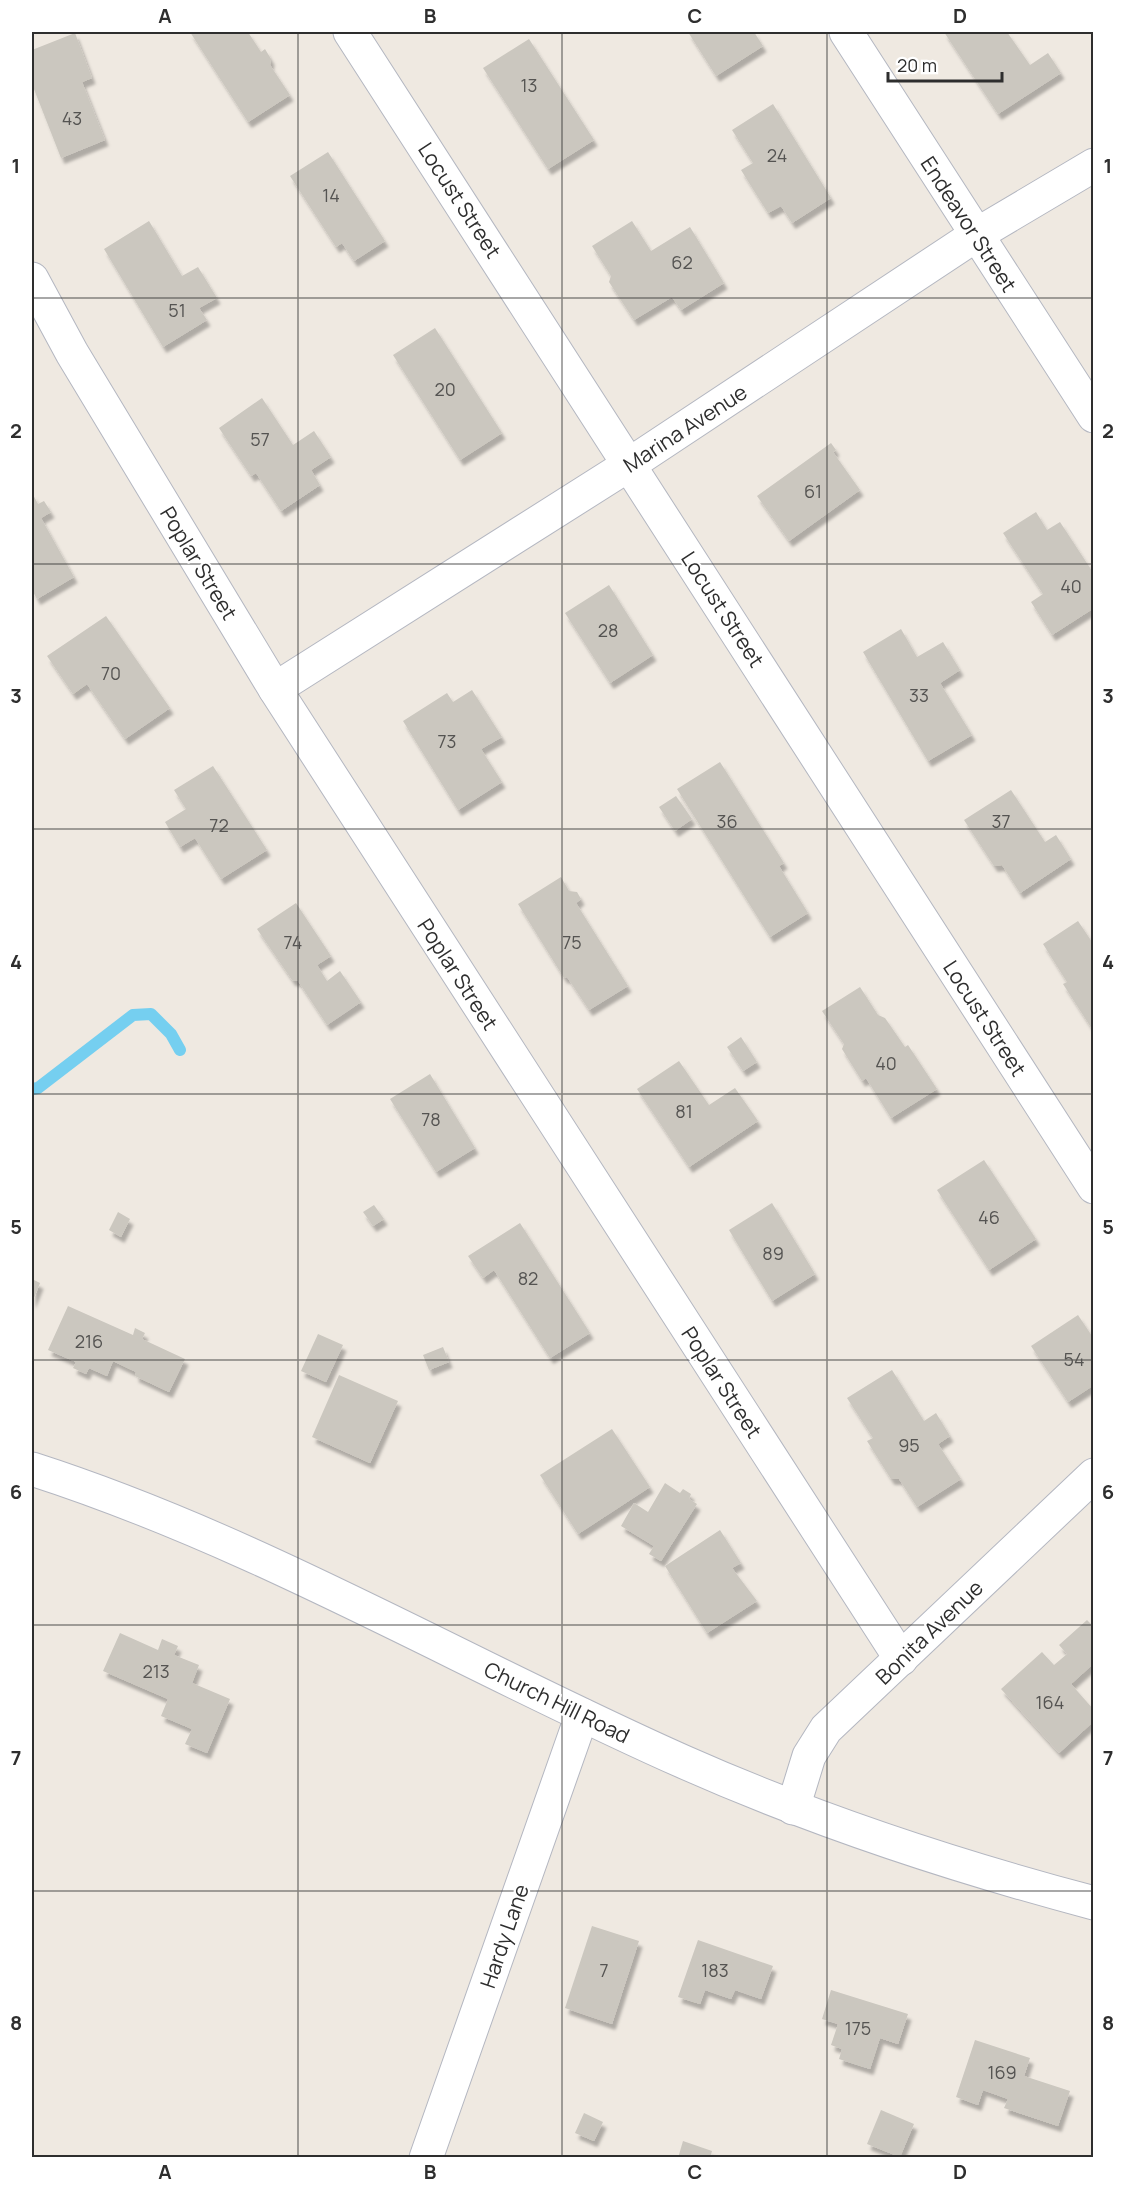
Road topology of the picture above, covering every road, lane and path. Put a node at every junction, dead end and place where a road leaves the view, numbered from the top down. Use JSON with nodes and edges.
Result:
{"nodes":[{"id":1,"x":351,"y":32,"type":"edge"},
{"id":2,"x":846,"y":32,"type":"edge"},
{"id":3,"x":1094,"y":165,"type":"edge"},
{"id":4,"x":976,"y":235,"type":"junction"},
{"id":5,"x":32,"y":279,"type":"edge"},
{"id":6,"x":1094,"y":416,"type":"edge"},
{"id":7,"x":630,"y":464,"type":"junction"},
{"id":8,"x":275,"y":689,"type":"junction"},
{"id":9,"x":1094,"y":1187,"type":"edge"},
{"id":10,"x":32,"y":1469,"type":"edge"},
{"id":11,"x":1094,"y":1475,"type":"edge"},
{"id":12,"x":901,"y":1659,"type":"junction"},
{"id":13,"x":582,"y":1715,"type":"junction"},
{"id":14,"x":793,"y":1808,"type":"junction"},
{"id":15,"x":1094,"y":1903,"type":"edge"},
{"id":16,"x":426,"y":2157,"type":"edge"}],
"edges":[{"from":1,"to":7,"type":"street","name":"Locust Street"},
{"from":2,"to":4,"type":"street","name":"Endeavor Street"},
{"from":3,"to":4,"type":"street","name":"Marina Avenue"},
{"from":4,"to":6,"type":"street","name":"Endeavor Street"},
{"from":4,"to":7,"type":"street","name":"Marina Avenue"},
{"from":5,"to":8,"type":"street","name":"Poplar Street"},
{"from":7,"to":8,"type":"street","name":"Marina Avenue"},
{"from":7,"to":9,"type":"street","name":"Locust Street"},
{"from":8,"to":12,"type":"street","name":"Poplar Street"},
{"from":10,"to":13,"type":"street","name":"Church Hill Road"},
{"from":11,"to":12,"type":"street","name":"Bonita Avenue"},
{"from":12,"to":14,"type":"street","name":"Bonita Avenue"},
{"from":13,"to":14,"type":"street","name":"Church Hill Road"},
{"from":13,"to":16,"type":"street","name":"Hardy Lane"},
{"from":14,"to":15,"type":"street","name":"Church Hill Road"}]}
